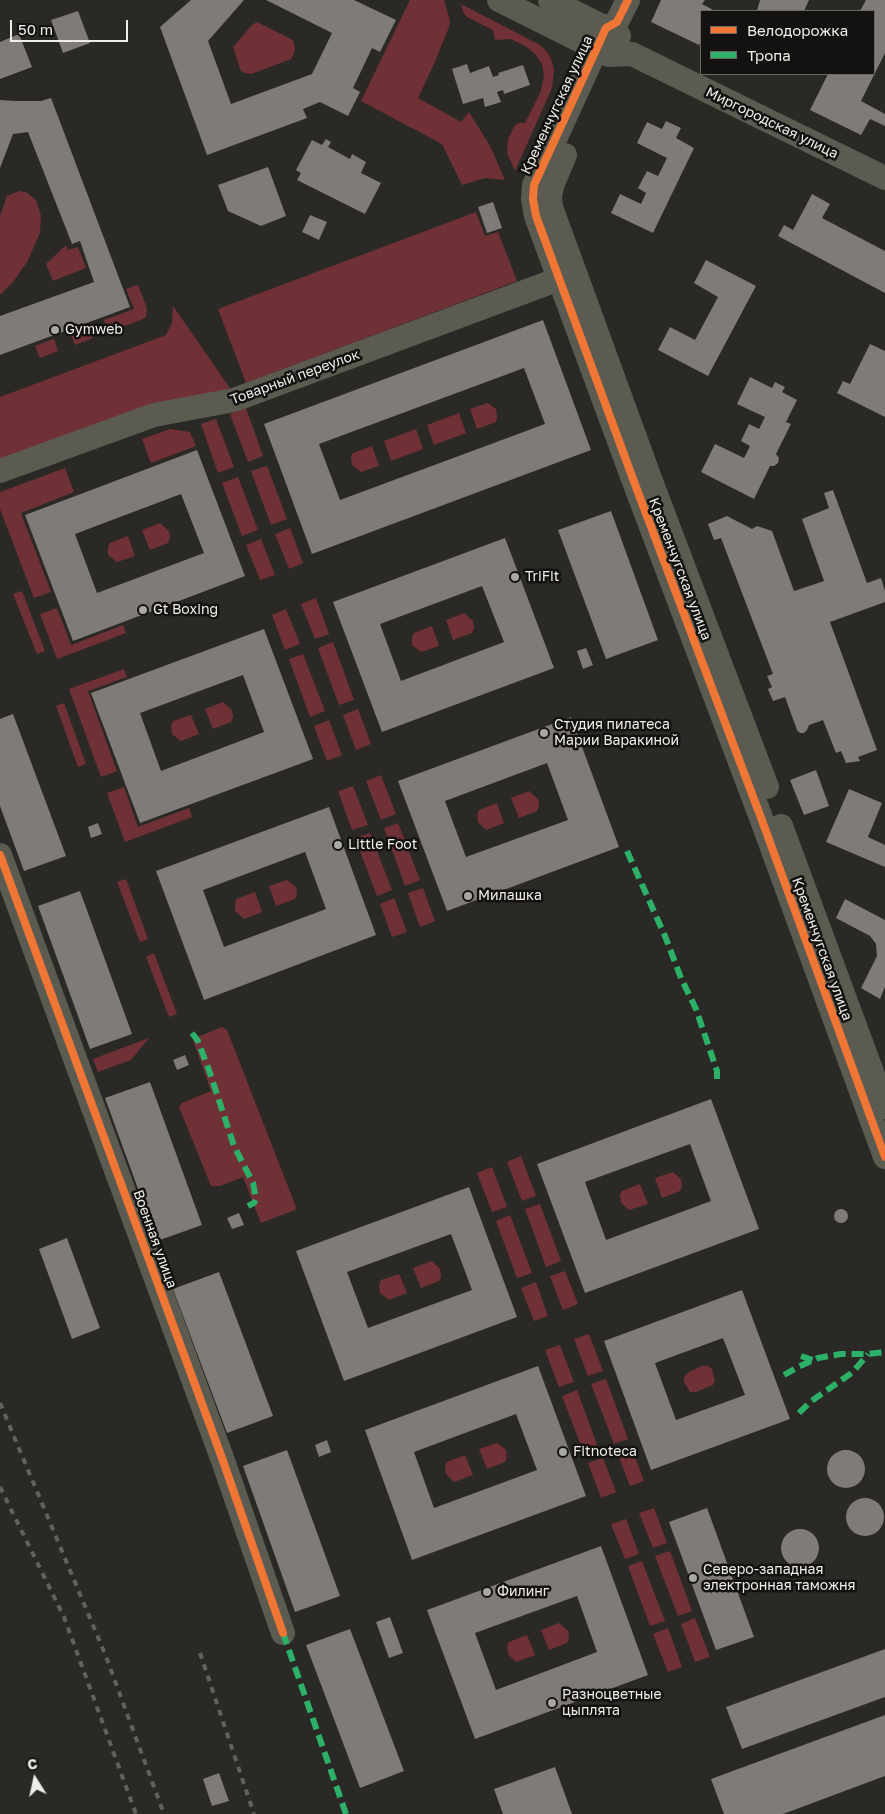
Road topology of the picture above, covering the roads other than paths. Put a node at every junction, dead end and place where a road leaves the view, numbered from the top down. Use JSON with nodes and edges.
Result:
{"nodes":[{"id":1,"x":499,"y":0,"type":"edge"},
{"id":2,"x":550,"y":0,"type":"edge"},
{"id":3,"x":628,"y":0,"type":"edge"},
{"id":4,"x":613,"y":40,"type":"junction"},
{"id":5,"x":885,"y":178,"type":"edge"},
{"id":6,"x":558,"y":279,"type":"junction"},
{"id":7,"x":0,"y":471,"type":"edge"},
{"id":8,"x":0,"y":855,"type":"edge"},
{"id":9,"x":885,"y":1107,"type":"edge"},
{"id":10,"x":885,"y":1157,"type":"edge"},
{"id":11,"x":283,"y":1633,"type":"dead end"}],
"edges":[{"from":1,"to":4,"type":"street","name":"Миргородская улица"},
{"from":2,"to":4,"type":"street","name":"Миргородская улица"},
{"from":3,"to":4,"type":"street","name":"Кременчугская улица"},
{"from":4,"to":5,"type":"street","name":"Миргородская улица"},
{"from":4,"to":6,"type":"street","name":"Кременчугская улица"},
{"from":4,"to":9,"type":"street","name":"Кременчугская улица"},
{"from":6,"to":7,"type":"street","name":"Товарный переулок"},
{"from":6,"to":10,"type":"street","name":"Кременчугская улица"},
{"from":8,"to":11,"type":"street","name":"Военная улица"}]}
